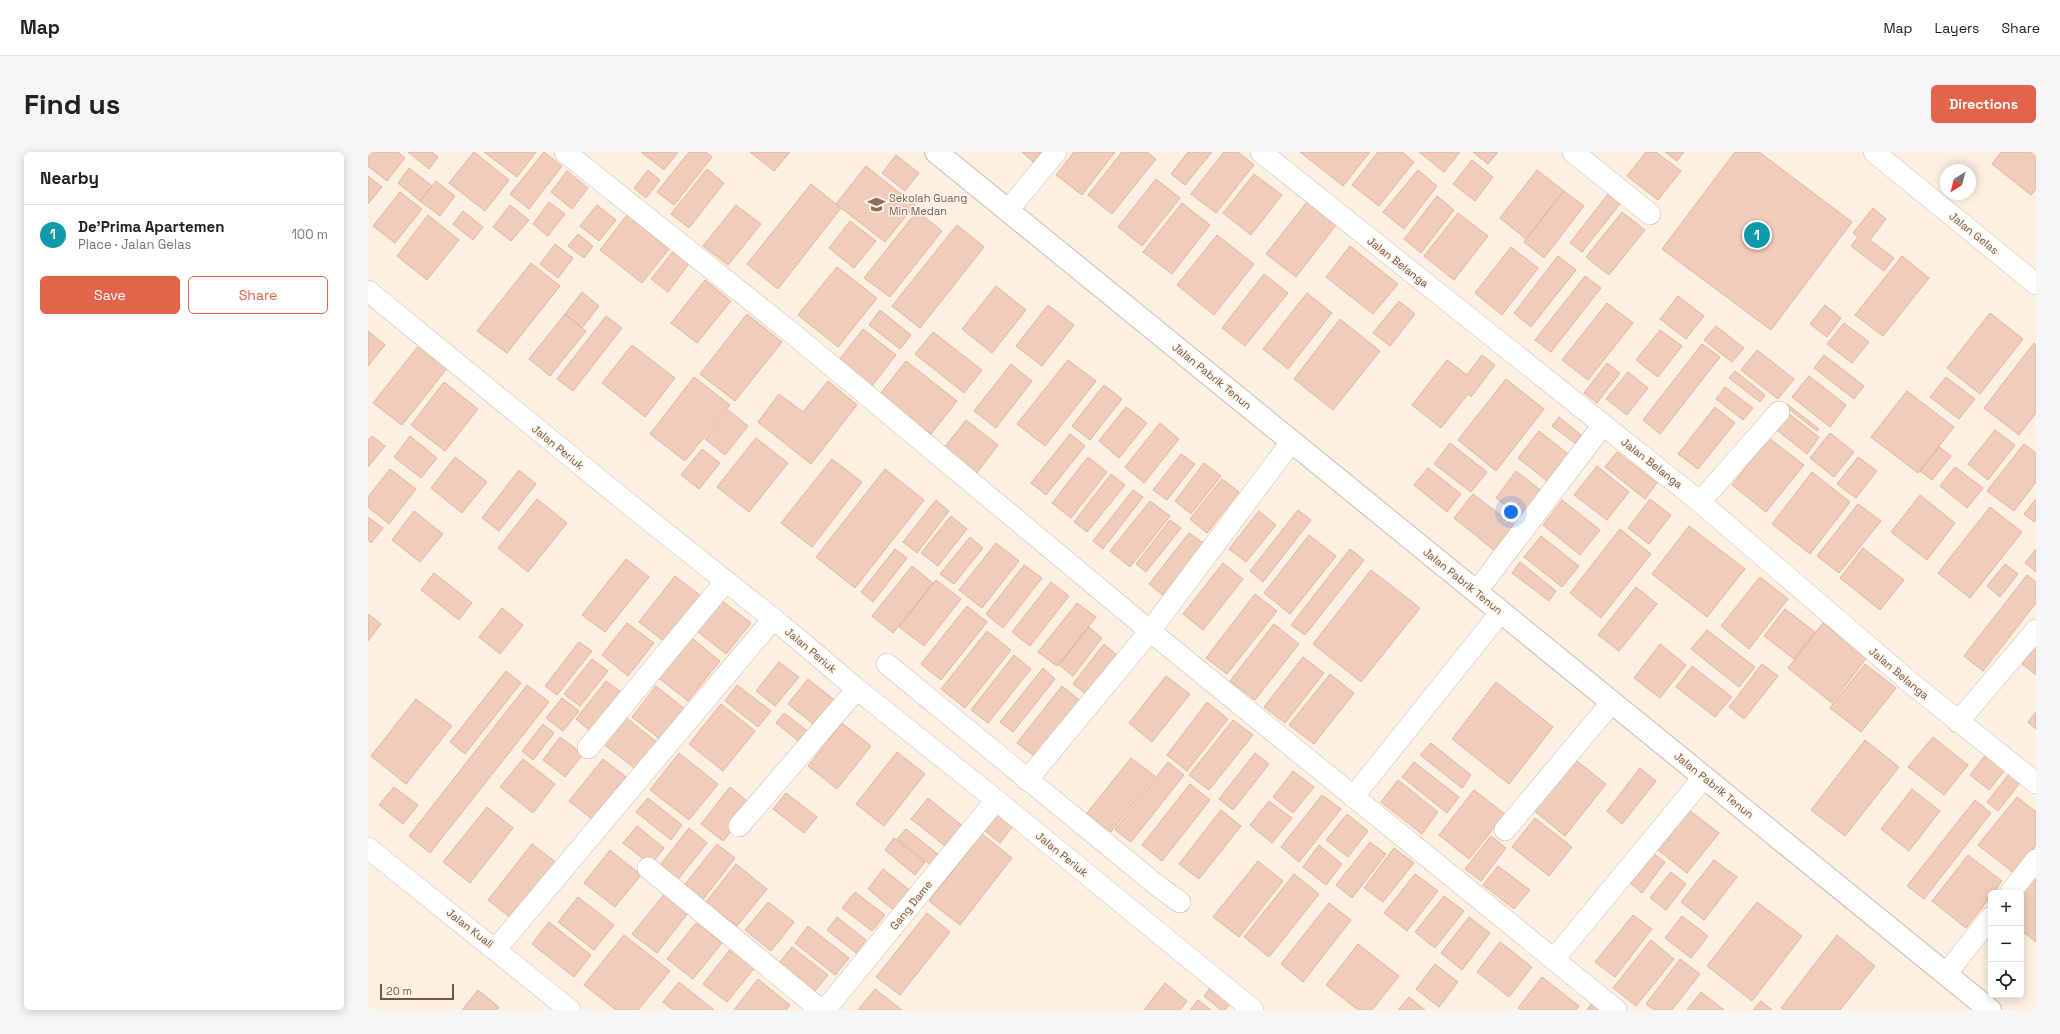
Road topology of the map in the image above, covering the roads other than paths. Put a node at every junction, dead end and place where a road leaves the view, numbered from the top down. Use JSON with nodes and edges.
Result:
{"nodes":[{"id":1,"x":565,"y":152,"type":"edge"},
{"id":2,"x":936,"y":152,"type":"edge"},
{"id":3,"x":1056,"y":152,"type":"edge"},
{"id":4,"x":1261,"y":152,"type":"edge"},
{"id":5,"x":1573,"y":152,"type":"edge"},
{"id":6,"x":1874,"y":152,"type":"edge"},
{"id":7,"x":1008,"y":210,"type":"junction"},
{"id":8,"x":1650,"y":214,"type":"dead end"},
{"id":9,"x":2036,"y":284,"type":"edge"},
{"id":10,"x":368,"y":291,"type":"edge"},
{"id":11,"x":1779,"y":412,"type":"dead end"},
{"id":12,"x":1603,"y":425,"type":"junction"},
{"id":13,"x":1292,"y":442,"type":"junction"},
{"id":14,"x":1700,"y":502,"type":"junction"},
{"id":15,"x":725,"y":582,"type":"junction"},
{"id":16,"x":1476,"y":592,"type":"junction"},
{"id":17,"x":1501,"y":612,"type":"junction"},
{"id":18,"x":773,"y":619,"type":"junction"},
{"id":19,"x":2036,"y":630,"type":"edge"},
{"id":20,"x":1150,"y":631,"type":"junction"},
{"id":21,"x":887,"y":664,"type":"dead end"},
{"id":22,"x":856,"y":689,"type":"junction"},
{"id":23,"x":1612,"y":702,"type":"junction"},
{"id":24,"x":1958,"y":722,"type":"junction"},
{"id":25,"x":588,"y":748,"type":"dead end"},
{"id":26,"x":1704,"y":777,"type":"junction"},
{"id":27,"x":1027,"y":780,"type":"junction"},
{"id":28,"x":2036,"y":783,"type":"edge"},
{"id":29,"x":1353,"y":797,"type":"junction"},
{"id":30,"x":996,"y":800,"type":"junction"},
{"id":31,"x":740,"y":826,"type":"dead end"},
{"id":32,"x":1505,"y":830,"type":"dead end"},
{"id":33,"x":368,"y":848,"type":"edge"},
{"id":34,"x":2036,"y":860,"type":"edge"},
{"id":35,"x":648,"y":868,"type":"dead end"},
{"id":36,"x":2012,"y":890,"type":"edge"},
{"id":37,"x":1180,"y":902,"type":"dead end"},
{"id":38,"x":1988,"y":921,"type":"edge"},
{"id":39,"x":496,"y":949,"type":"junction"},
{"id":40,"x":1554,"y":959,"type":"junction"},
{"id":41,"x":1946,"y":974,"type":"junction"},
{"id":42,"x":570,"y":1010,"type":"edge"},
{"id":43,"x":821,"y":1010,"type":"edge"},
{"id":44,"x":826,"y":1010,"type":"edge"},
{"id":45,"x":1253,"y":1010,"type":"edge"},
{"id":46,"x":1616,"y":1010,"type":"edge"},
{"id":47,"x":1990,"y":1010,"type":"edge"}],
"edges":[{"from":1,"to":20,"type":"street"},
{"from":2,"to":7,"type":"street","name":"Jalan Pabrik Tenun"},
{"from":3,"to":7,"type":"street"},
{"from":4,"to":12,"type":"street","name":"Jalan Belanga"},
{"from":5,"to":8,"type":"street"},
{"from":6,"to":9,"type":"street","name":"Jalan Gelas"},
{"from":7,"to":13,"type":"street","name":"Jalan Pabrik Tenun"},
{"from":10,"to":15,"type":"street","name":"Jalan Periuk"},
{"from":11,"to":14,"type":"street"},
{"from":12,"to":14,"type":"street","name":"Jalan Belanga"},
{"from":12,"to":16,"type":"street"},
{"from":13,"to":16,"type":"street","name":"Jalan Pabrik Tenun"},
{"from":13,"to":20,"type":"street"},
{"from":14,"to":24,"type":"street","name":"Jalan Belanga"},
{"from":15,"to":18,"type":"street","name":"Jalan Periuk"},
{"from":15,"to":25,"type":"street"},
{"from":16,"to":17,"type":"street","name":"Jalan Pabrik Tenun"},
{"from":17,"to":23,"type":"street","name":"Jalan Pabrik Tenun"},
{"from":17,"to":29,"type":"street"},
{"from":18,"to":22,"type":"street","name":"Jalan Periuk"},
{"from":18,"to":39,"type":"street"},
{"from":19,"to":24,"type":"street"},
{"from":20,"to":27,"type":"street"},
{"from":20,"to":29,"type":"street"},
{"from":21,"to":27,"type":"street"},
{"from":22,"to":30,"type":"street","name":"Jalan Periuk"},
{"from":22,"to":31,"type":"street"},
{"from":23,"to":26,"type":"street","name":"Jalan Pabrik Tenun"},
{"from":23,"to":32,"type":"street"},
{"from":24,"to":28,"type":"street","name":"Jalan Belanga"},
{"from":26,"to":40,"type":"street"},
{"from":26,"to":41,"type":"street","name":"Jalan Pabrik Tenun"},
{"from":27,"to":37,"type":"street"},
{"from":29,"to":40,"type":"street"},
{"from":30,"to":44,"type":"street","name":"Gang Dame"},
{"from":30,"to":45,"type":"street","name":"Jalan Periuk"},
{"from":33,"to":39,"type":"street","name":"Jalan Kuali"},
{"from":34,"to":36,"type":"street"},
{"from":35,"to":43,"type":"street"},
{"from":38,"to":41,"type":"street"},
{"from":39,"to":42,"type":"street","name":"Jalan Kuali"},
{"from":40,"to":46,"type":"street"},
{"from":41,"to":47,"type":"street","name":"Jalan Pabrik Tenun"}]}
